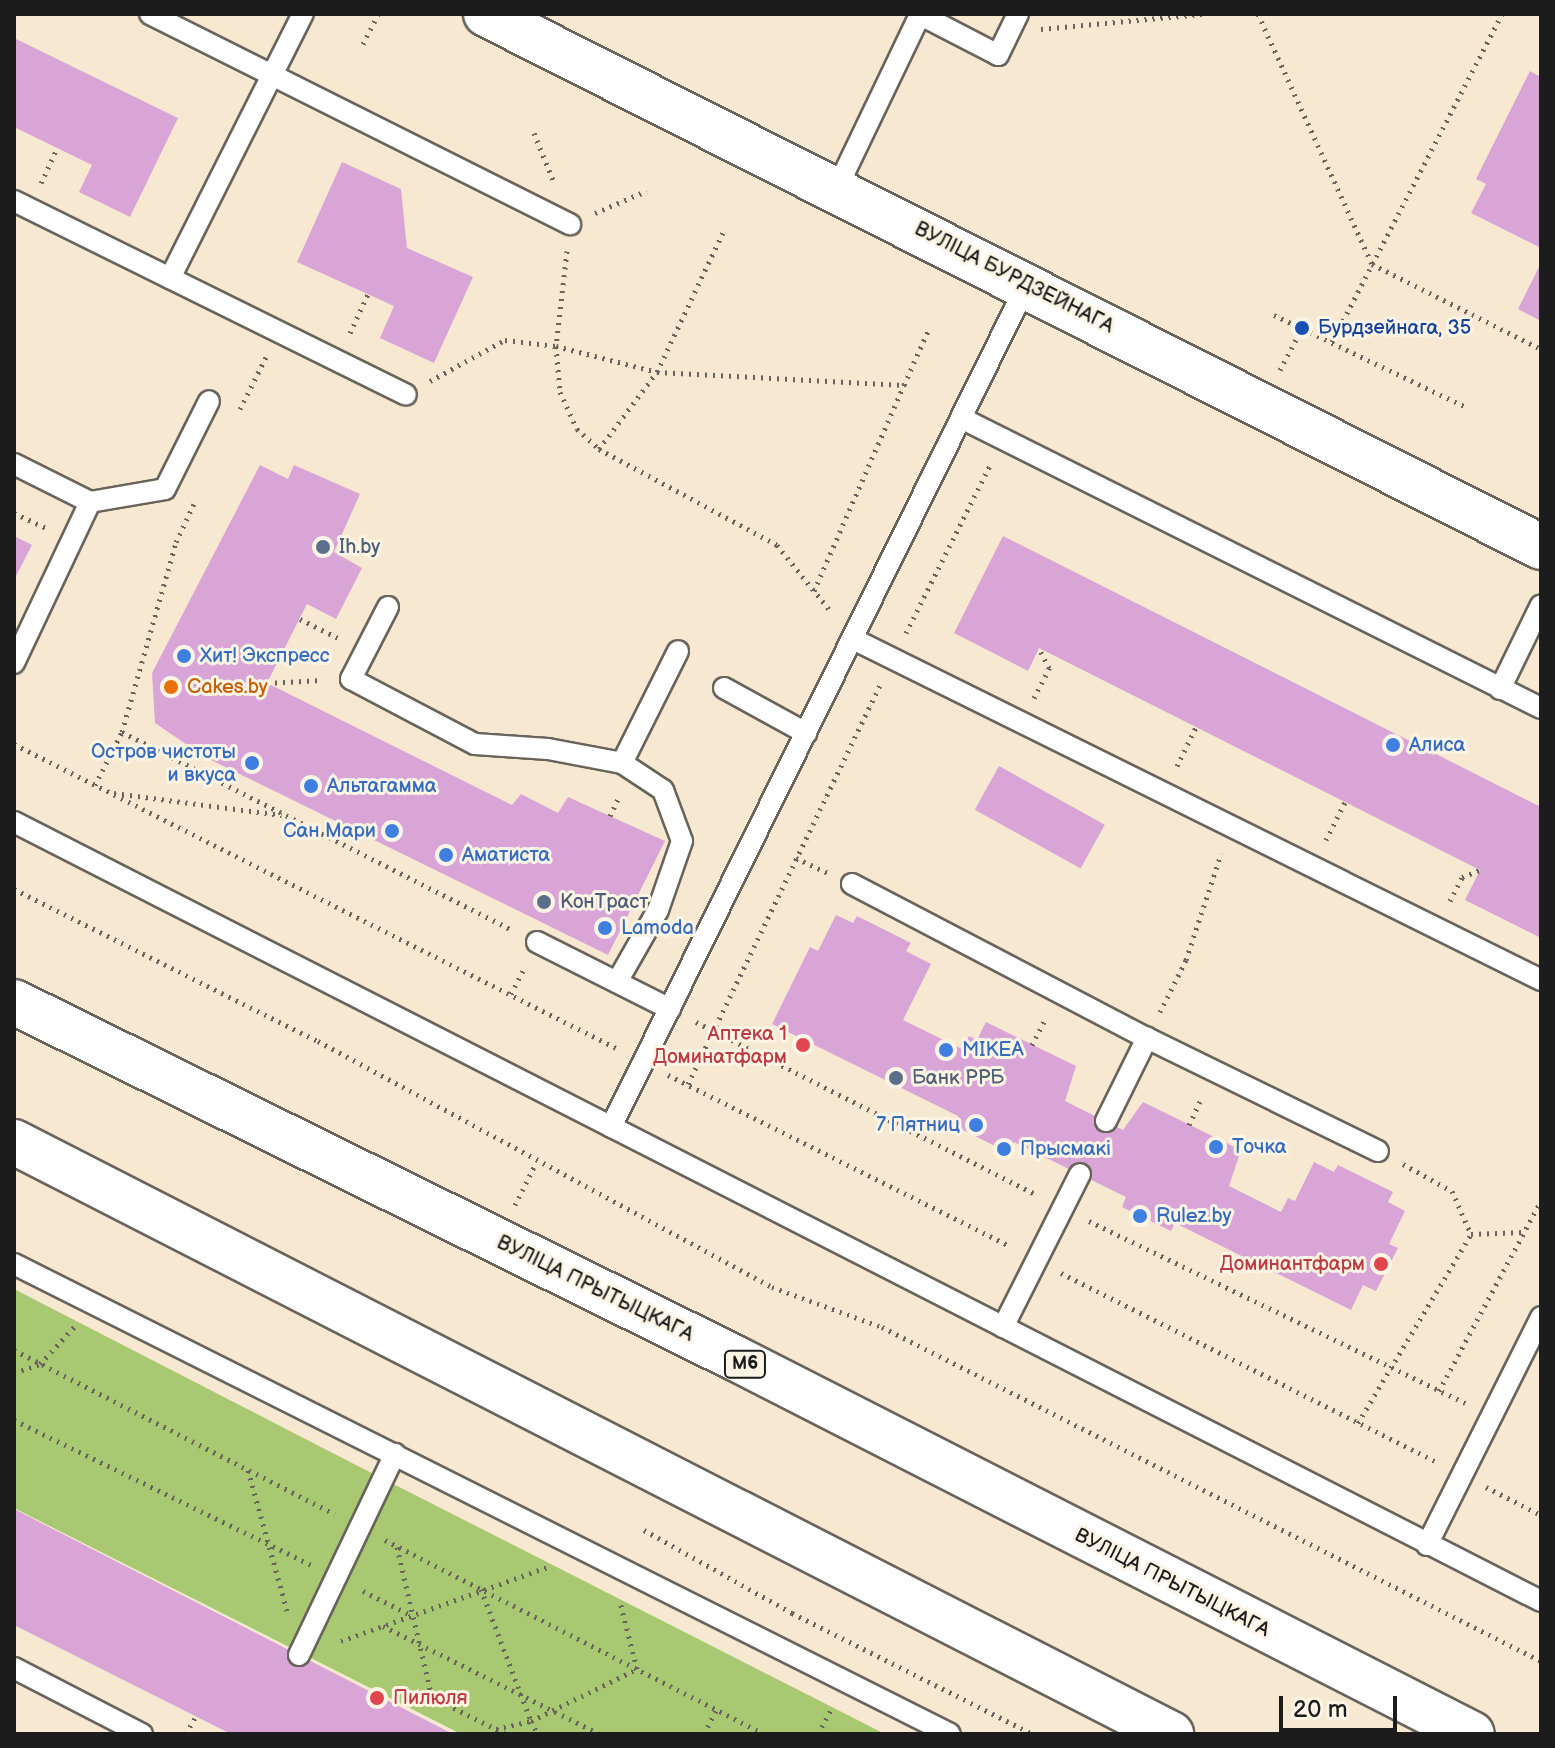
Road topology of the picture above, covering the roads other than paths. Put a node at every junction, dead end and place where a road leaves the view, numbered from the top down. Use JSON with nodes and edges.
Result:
{"nodes":[{"id":1,"x":150,"y":14,"type":"edge"},
{"id":2,"x":303,"y":14,"type":"edge"},
{"id":3,"x":486,"y":14,"type":"edge"},
{"id":4,"x":919,"y":14,"type":"edge"},
{"id":5,"x":1014,"y":23,"type":"edge"},
{"id":6,"x":272,"y":75,"type":"junction"},
{"id":7,"x":837,"y":188,"type":"junction"},
{"id":8,"x":14,"y":201,"type":"edge"},
{"id":9,"x":570,"y":224,"type":"road end"},
{"id":10,"x":170,"y":278,"type":"junction"},
{"id":11,"x":1027,"y":284,"type":"junction"},
{"id":12,"x":406,"y":395,"type":"road end"},
{"id":13,"x":209,"y":401,"type":"dead end"},
{"id":14,"x":961,"y":418,"type":"junction"},
{"id":15,"x":14,"y":464,"type":"edge"},
{"id":16,"x":90,"y":502,"type":"junction"},
{"id":17,"x":1541,"y":547,"type":"edge"},
{"id":18,"x":1541,"y":605,"type":"edge"},
{"id":19,"x":388,"y":607,"type":"dead end"},
{"id":20,"x":853,"y":639,"type":"junction"},
{"id":21,"x":678,"y":651,"type":"dead end"},
{"id":22,"x":14,"y":663,"type":"edge"},
{"id":23,"x":724,"y":688,"type":"dead end"},
{"id":24,"x":1500,"y":689,"type":"junction"},
{"id":25,"x":1541,"y":708,"type":"edge"},
{"id":26,"x":806,"y":733,"type":"junction"},
{"id":27,"x":622,"y":763,"type":"junction"},
{"id":28,"x":14,"y":822,"type":"edge"},
{"id":29,"x":852,"y":884,"type":"dead end"},
{"id":30,"x":537,"y":942,"type":"road end"},
{"id":31,"x":1541,"y":980,"type":"edge"},
{"id":32,"x":617,"y":982,"type":"junction"},
{"id":33,"x":14,"y":1002,"type":"edge"},
{"id":34,"x":670,"y":1009,"type":"junction"},
{"id":35,"x":1147,"y":1038,"type":"junction"},
{"id":36,"x":1106,"y":1121,"type":"dead end"},
{"id":37,"x":611,"y":1127,"type":"junction"},
{"id":38,"x":14,"y":1142,"type":"edge"},
{"id":39,"x":1378,"y":1151,"type":"road end"},
{"id":40,"x":1080,"y":1174,"type":"dead end"},
{"id":41,"x":14,"y":1264,"type":"edge"},
{"id":42,"x":1541,"y":1317,"type":"edge"},
{"id":43,"x":1003,"y":1327,"type":"junction"},
{"id":44,"x":395,"y":1454,"type":"junction"},
{"id":45,"x":1427,"y":1545,"type":"junction"},
{"id":46,"x":1541,"y":1601,"type":"edge"},
{"id":47,"x":299,"y":1655,"type":"road end"},
{"id":48,"x":14,"y":1668,"type":"edge"},
{"id":49,"x":142,"y":1734,"type":"edge"},
{"id":50,"x":950,"y":1734,"type":"edge"},
{"id":51,"x":1171,"y":1734,"type":"edge"},
{"id":52,"x":1472,"y":1734,"type":"edge"}],
"edges":[{"from":1,"to":6,"type":"lane"},
{"from":2,"to":6,"type":"lane"},
{"from":3,"to":7,"type":"main road","name":"ВУЛІЦА БУРДЗЕЙНАГА"},
{"from":4,"to":5,"type":"lane"},
{"from":4,"to":7,"type":"lane"},
{"from":6,"to":9,"type":"lane"},
{"from":6,"to":10,"type":"lane"},
{"from":7,"to":11,"type":"main road","name":"ВУЛІЦА БУРДЗЕЙНАГА"},
{"from":8,"to":10,"type":"lane"},
{"from":10,"to":12,"type":"lane"},
{"from":11,"to":14,"type":"lane"},
{"from":11,"to":17,"type":"main road","name":"ВУЛІЦА БУРДЗЕЙНАГА"},
{"from":13,"to":16,"type":"lane"},
{"from":14,"to":20,"type":"lane"},
{"from":14,"to":24,"type":"lane"},
{"from":15,"to":16,"type":"lane"},
{"from":16,"to":22,"type":"lane"},
{"from":18,"to":24,"type":"lane"},
{"from":19,"to":27,"type":"lane"},
{"from":20,"to":26,"type":"lane"},
{"from":20,"to":31,"type":"lane"},
{"from":21,"to":27,"type":"lane"},
{"from":23,"to":26,"type":"lane"},
{"from":24,"to":25,"type":"lane"},
{"from":26,"to":34,"type":"lane"},
{"from":27,"to":32,"type":"lane"},
{"from":28,"to":37,"type":"lane"},
{"from":29,"to":35,"type":"lane"},
{"from":30,"to":32,"type":"lane"},
{"from":32,"to":34,"type":"lane"},
{"from":33,"to":52,"type":"main road","name":"ВУЛІЦА ПРЫТЫЦКАГА","number":"М6"},
{"from":34,"to":37,"type":"lane"},
{"from":35,"to":36,"type":"lane"},
{"from":35,"to":39,"type":"lane"},
{"from":37,"to":43,"type":"lane"},
{"from":38,"to":51,"type":"main road"},
{"from":40,"to":43,"type":"lane"},
{"from":41,"to":44,"type":"lane"},
{"from":42,"to":45,"type":"lane"},
{"from":43,"to":45,"type":"lane"},
{"from":44,"to":47,"type":"lane"},
{"from":44,"to":50,"type":"lane"},
{"from":45,"to":46,"type":"lane"},
{"from":48,"to":49,"type":"lane"}]}
